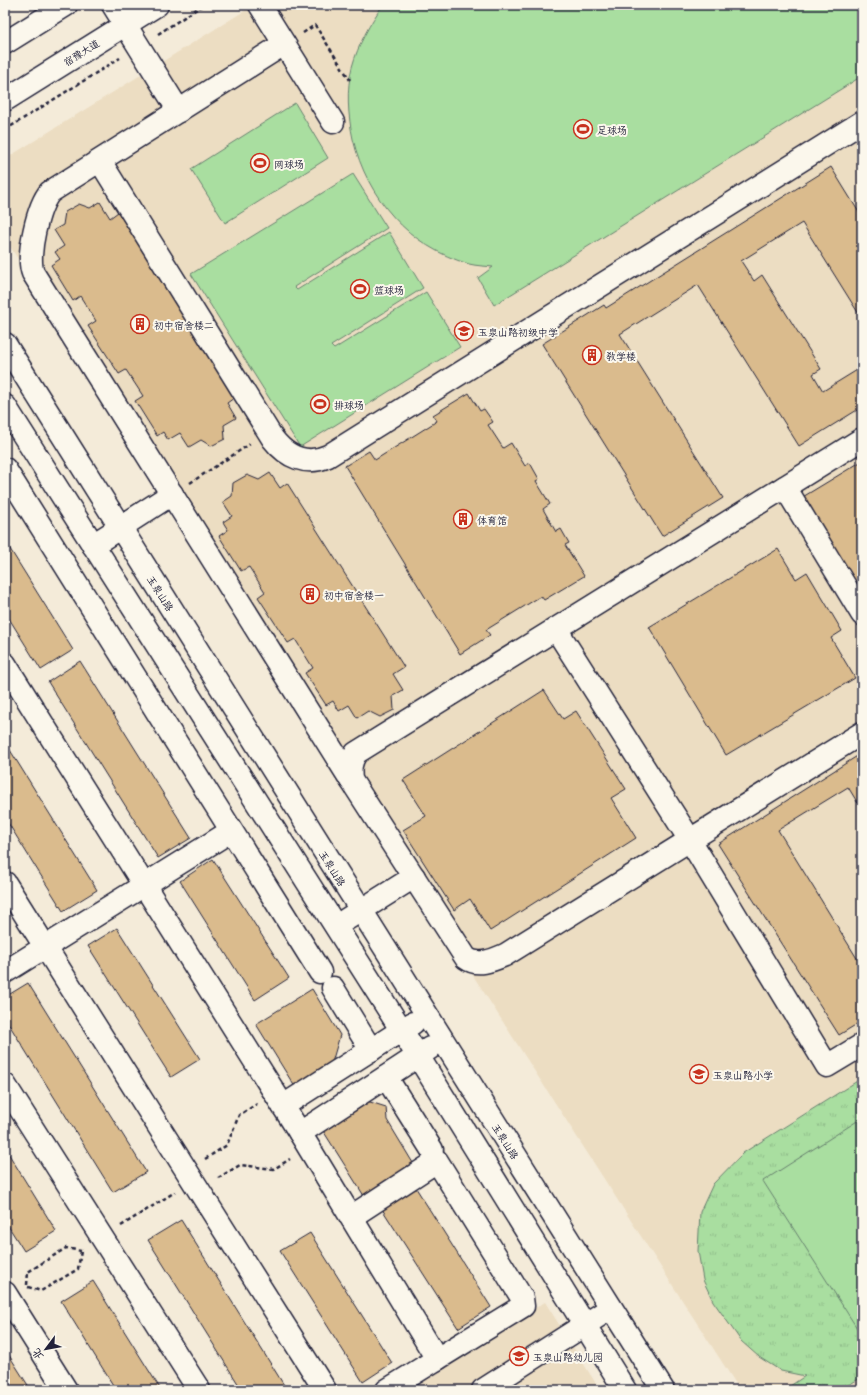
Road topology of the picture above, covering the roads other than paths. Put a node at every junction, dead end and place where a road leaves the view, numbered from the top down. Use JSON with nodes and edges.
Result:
{"nodes":[{"id":1,"x":66,"y":5,"type":"edge"},
{"id":2,"x":113,"y":5,"type":"edge"},
{"id":3,"x":157,"y":5,"type":"edge"},
{"id":4,"x":260,"y":5,"type":"edge"},
{"id":5,"x":125,"y":25,"type":"junction"},
{"id":6,"x":5,"y":43,"type":"edge"},
{"id":7,"x":284,"y":44,"type":"junction"},
{"id":8,"x":5,"y":100,"type":"edge"},
{"id":9,"x":179,"y":111,"type":"junction"},
{"id":10,"x":333,"y":122,"type":"dead end"},
{"id":11,"x":860,"y":128,"type":"edge"},
{"id":12,"x":100,"y":161,"type":"junction"},
{"id":13,"x":5,"y":344,"type":"edge"},
{"id":14,"x":5,"y":406,"type":"edge"},
{"id":15,"x":862,"y":439,"type":"edge"},
{"id":16,"x":5,"y":469,"type":"edge"},
{"id":17,"x":784,"y":487,"type":"junction"},
{"id":18,"x":172,"y":494,"type":"junction"},
{"id":19,"x":120,"y":528,"type":"junction"},
{"id":20,"x":93,"y":545,"type":"junction"},
{"id":21,"x":862,"y":614,"type":"edge"},
{"id":22,"x":556,"y":629,"type":"junction"},
{"id":23,"x":5,"y":664,"type":"edge"},
{"id":24,"x":862,"y":734,"type":"edge"},
{"id":25,"x":351,"y":780,"type":"junction"},
{"id":26,"x":231,"y":831,"type":"junction"},
{"id":27,"x":690,"y":840,"type":"junction"},
{"id":28,"x":414,"y":877,"type":"junction"},
{"id":29,"x":5,"y":883,"type":"edge"},
{"id":30,"x":144,"y":885,"type":"junction"},
{"id":31,"x":360,"y":910,"type":"junction"},
{"id":32,"x":335,"y":926,"type":"junction"},
{"id":33,"x":45,"y":947,"type":"junction"},
{"id":34,"x":5,"y":972,"type":"edge"},
{"id":35,"x":426,"y":1015,"type":"junction"},
{"id":36,"x":401,"y":1031,"type":"junction"},
{"id":37,"x":442,"y":1040,"type":"junction"},
{"id":38,"x":862,"y":1045,"type":"edge"},
{"id":39,"x":371,"y":1050,"type":"junction"},
{"id":40,"x":418,"y":1056,"type":"junction"},
{"id":41,"x":386,"y":1077,"type":"junction"},
{"id":42,"x":5,"y":1085,"type":"edge"},
{"id":43,"x":279,"y":1100,"type":"junction"},
{"id":44,"x":304,"y":1140,"type":"junction"},
{"id":45,"x":432,"y":1150,"type":"dead end"},
{"id":46,"x":351,"y":1217,"type":"junction"},
{"id":47,"x":5,"y":1293,"type":"edge"},
{"id":48,"x":612,"y":1308,"type":"junction"},
{"id":49,"x":585,"y":1325,"type":"junction"},
{"id":50,"x":437,"y":1359,"type":"junction"},
{"id":51,"x":495,"y":1387,"type":"edge"},
{"id":52,"x":66,"y":1390,"type":"edge"},
{"id":53,"x":199,"y":1390,"type":"edge"},
{"id":54,"x":325,"y":1390,"type":"edge"},
{"id":55,"x":387,"y":1390,"type":"edge"},
{"id":56,"x":625,"y":1390,"type":"edge"},
{"id":57,"x":663,"y":1390,"type":"edge"}],
"edges":[{"from":1,"to":6,"type":"street"},
{"from":2,"to":5,"type":"street"},
{"from":3,"to":5,"type":"street","name":"宿豫大道"},
{"from":4,"to":7,"type":"street"},
{"from":5,"to":8,"type":"street","name":"宿豫大道"},
{"from":5,"to":9,"type":"street"},
{"from":7,"to":9,"type":"street"},
{"from":7,"to":10,"type":"street"},
{"from":9,"to":12,"type":"street"},
{"from":11,"to":12,"type":"street"},
{"from":12,"to":18,"type":"street"},
{"from":13,"to":19,"type":"street","name":"玉泉山路"},
{"from":14,"to":20,"type":"street"},
{"from":15,"to":17,"type":"street"},
{"from":16,"to":26,"type":"street"},
{"from":17,"to":21,"type":"street"},
{"from":17,"to":22,"type":"street"},
{"from":18,"to":19,"type":"street"},
{"from":18,"to":25,"type":"street"},
{"from":19,"to":20,"type":"street"},
{"from":19,"to":31,"type":"street","name":"玉泉山路"},
{"from":20,"to":32,"type":"street"},
{"from":22,"to":25,"type":"street"},
{"from":22,"to":27,"type":"street"},
{"from":23,"to":30,"type":"street"},
{"from":24,"to":27,"type":"street"},
{"from":25,"to":28,"type":"street"},
{"from":26,"to":30,"type":"street"},
{"from":26,"to":39,"type":"street"},
{"from":27,"to":28,"type":"street"},
{"from":27,"to":38,"type":"street"},
{"from":28,"to":31,"type":"street"},
{"from":29,"to":33,"type":"street"},
{"from":30,"to":33,"type":"street"},
{"from":30,"to":43,"type":"street"},
{"from":31,"to":32,"type":"street"},
{"from":31,"to":35,"type":"street","name":"玉泉山路"},
{"from":32,"to":36,"type":"street"},
{"from":33,"to":34,"type":"street"},
{"from":33,"to":54,"type":"street"},
{"from":35,"to":36,"type":"street"},
{"from":35,"to":37,"type":"street","name":"玉泉山路"},
{"from":36,"to":39,"type":"street"},
{"from":36,"to":40,"type":"street"},
{"from":37,"to":40,"type":"street"},
{"from":37,"to":48,"type":"street","name":"玉泉山路"},
{"from":39,"to":43,"type":"street"},
{"from":40,"to":41,"type":"street"},
{"from":40,"to":49,"type":"street"},
{"from":41,"to":44,"type":"street"},
{"from":41,"to":45,"type":"street"},
{"from":42,"to":53,"type":"street"},
{"from":43,"to":44,"type":"street"},
{"from":44,"to":46,"type":"street"},
{"from":46,"to":50,"type":"street"},
{"from":46,"to":50,"type":"street"},
{"from":47,"to":52,"type":"street"},
{"from":48,"to":49,"type":"street"},
{"from":48,"to":57,"type":"street","name":"玉泉山路"},
{"from":49,"to":51,"type":"street"},
{"from":49,"to":56,"type":"street"},
{"from":50,"to":55,"type":"street"}]}
